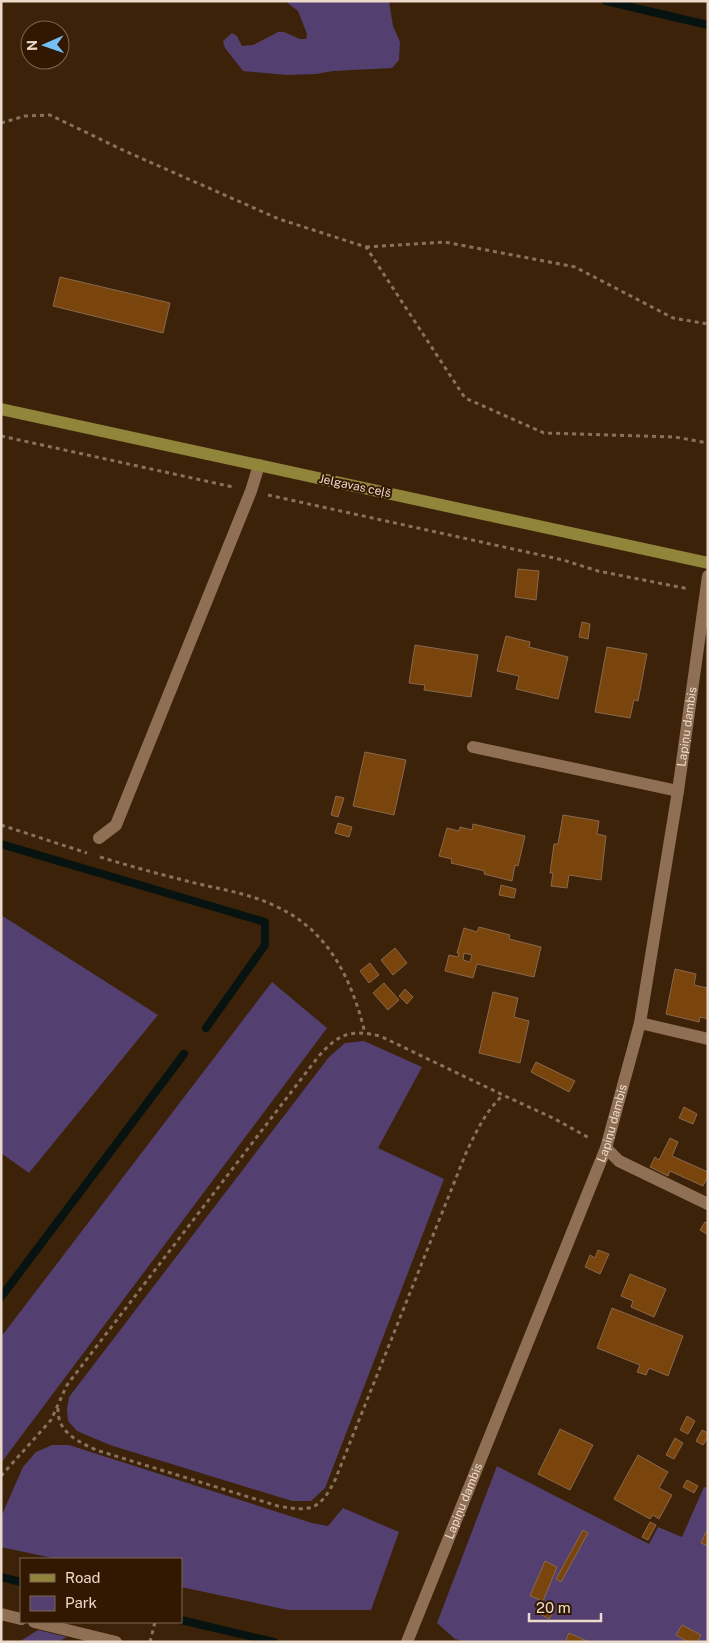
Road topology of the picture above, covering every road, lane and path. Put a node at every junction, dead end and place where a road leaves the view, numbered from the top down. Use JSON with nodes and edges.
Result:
{"nodes":[{"id":1,"x":1,"y":123,"type":"edge"},
{"id":2,"x":366,"y":247,"type":"junction"},
{"id":3,"x":708,"y":324,"type":"edge"},
{"id":4,"x":1,"y":408,"type":"edge"},
{"id":5,"x":1,"y":436,"type":"edge"},
{"id":6,"x":708,"y":444,"type":"edge"},
{"id":7,"x":258,"y":465,"type":"junction"},
{"id":8,"x":251,"y":491,"type":"junction"},
{"id":9,"x":708,"y":563,"type":"edge"},
{"id":10,"x":708,"y":576,"type":"edge"},
{"id":11,"x":705,"y":592,"type":"junction"},
{"id":12,"x":473,"y":747,"type":"dead end"},
{"id":13,"x":678,"y":792,"type":"junction"},
{"id":14,"x":1,"y":825,"type":"edge"},
{"id":15,"x":99,"y":838,"type":"dead end"},
{"id":16,"x":640,"y":1023,"type":"junction"},
{"id":17,"x":366,"y":1033,"type":"junction"},
{"id":18,"x":708,"y":1039,"type":"edge"},
{"id":19,"x":503,"y":1096,"type":"junction"},
{"id":20,"x":606,"y":1148,"type":"junction"},
{"id":21,"x":708,"y":1204,"type":"edge"},
{"id":22,"x":59,"y":1402,"type":"junction"},
{"id":23,"x":1,"y":1476,"type":"edge"},
{"id":24,"x":1,"y":1614,"type":"edge"},
{"id":25,"x":20,"y":1619,"type":"edge"},
{"id":26,"x":38,"y":1623,"type":"edge"},
{"id":27,"x":155,"y":1623,"type":"edge"},
{"id":28,"x":116,"y":1642,"type":"edge"},
{"id":29,"x":150,"y":1642,"type":"edge"},
{"id":30,"x":407,"y":1642,"type":"edge"}],
"edges":[{"from":1,"to":2,"type":"path"},
{"from":2,"to":3,"type":"path"},
{"from":2,"to":6,"type":"path"},
{"from":4,"to":7,"type":"main road","name":"Jelgavas ceļš"},
{"from":5,"to":8,"type":"path"},
{"from":7,"to":8,"type":"street"},
{"from":7,"to":9,"type":"main road","name":"Jelgavas ceļš"},
{"from":8,"to":11,"type":"path"},
{"from":8,"to":15,"type":"street"},
{"from":10,"to":11,"type":"street","name":"Lapiņu dambis"},
{"from":11,"to":13,"type":"street","name":"Lapiņu dambis"},
{"from":12,"to":13,"type":"street"},
{"from":13,"to":16,"type":"street","name":"Lapiņu dambis"},
{"from":14,"to":17,"type":"path"},
{"from":16,"to":18,"type":"street"},
{"from":16,"to":20,"type":"street","name":"Lapiņu dambis"},
{"from":17,"to":19,"type":"path"},
{"from":17,"to":22,"type":"path"},
{"from":19,"to":20,"type":"path"},
{"from":19,"to":22,"type":"path"},
{"from":20,"to":21,"type":"street"},
{"from":20,"to":30,"type":"street","name":"Lapiņu dambis"},
{"from":22,"to":23,"type":"path"},
{"from":24,"to":25,"type":"street"},
{"from":26,"to":28,"type":"street"},
{"from":27,"to":29,"type":"path"}]}
